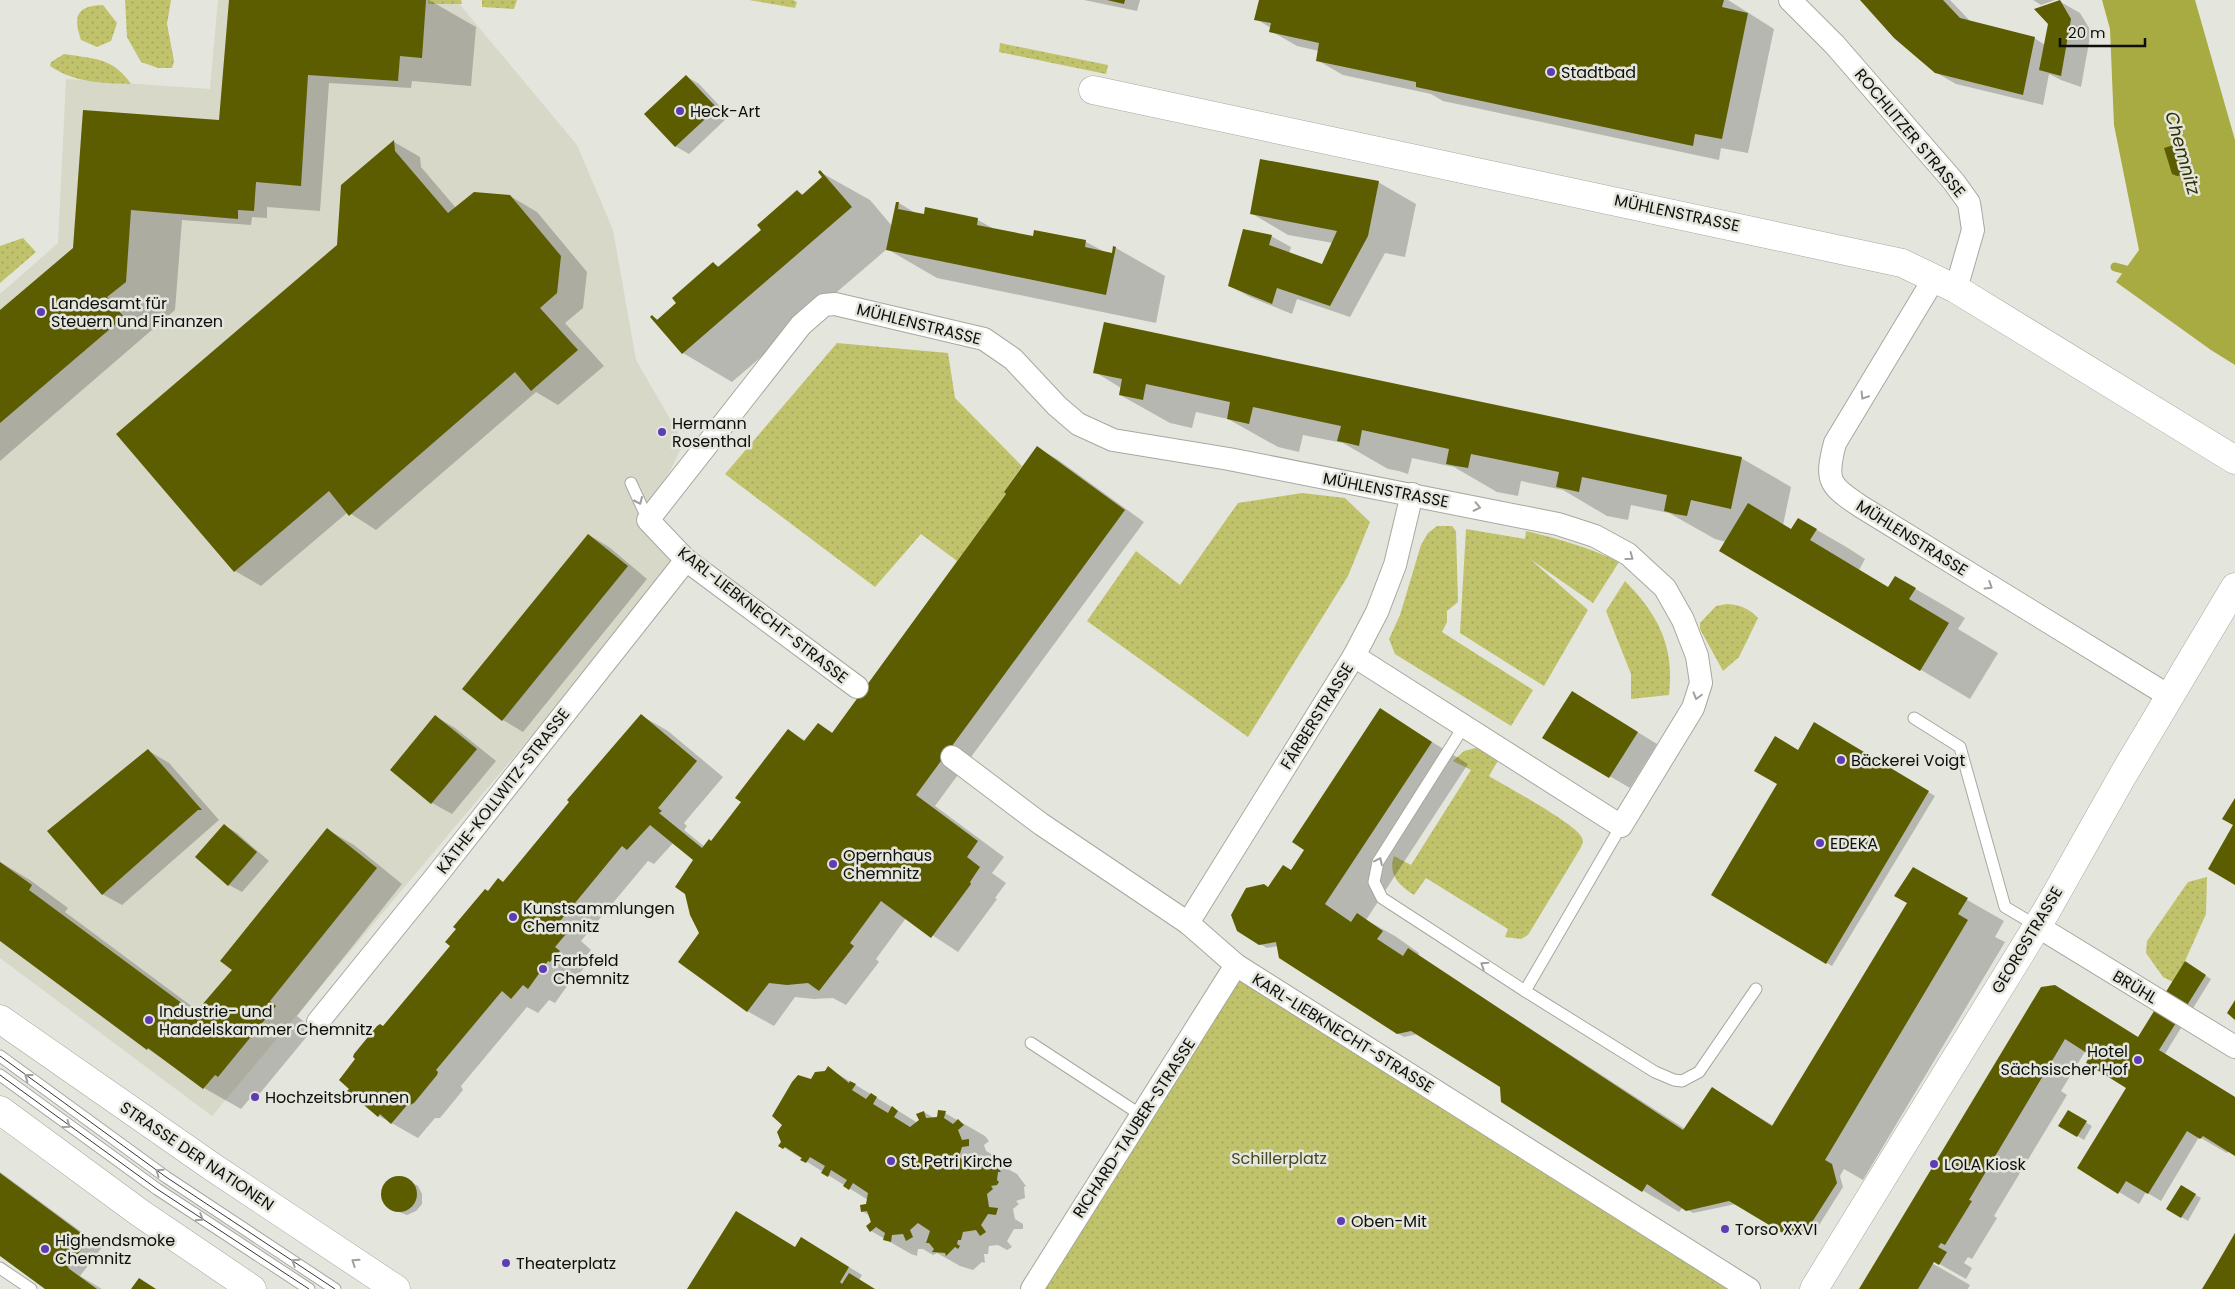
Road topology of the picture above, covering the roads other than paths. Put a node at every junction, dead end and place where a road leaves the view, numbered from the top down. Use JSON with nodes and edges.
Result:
{"nodes":[{"id":1,"x":1790,"y":0,"type":"edge"},
{"id":2,"x":1093,"y":90,"type":"dead end"},
{"id":3,"x":1945,"y":283,"type":"junction"},
{"id":4,"x":2235,"y":460,"type":"edge"},
{"id":5,"x":631,"y":483,"type":"dead end"},
{"id":6,"x":1412,"y":494,"type":"junction"},
{"id":7,"x":648,"y":520,"type":"junction"},
{"id":8,"x":686,"y":560,"type":"junction"},
{"id":9,"x":2235,"y":587,"type":"edge"},
{"id":10,"x":1354,"y":656,"type":"junction"},
{"id":11,"x":857,"y":688,"type":"dead end"},
{"id":12,"x":2169,"y":696,"type":"junction"},
{"id":13,"x":1914,"y":718,"type":"dead end"},
{"id":14,"x":1464,"y":726,"type":"junction"},
{"id":15,"x":952,"y":757,"type":"dead end"},
{"id":16,"x":1621,"y":826,"type":"junction"},
{"id":17,"x":1188,"y":923,"type":"junction"},
{"id":18,"x":2037,"y":926,"type":"junction"},
{"id":19,"x":1236,"y":966,"type":"junction"},
{"id":20,"x":1756,"y":989,"type":"dead end"},
{"id":21,"x":1525,"y":991,"type":"junction"},
{"id":22,"x":0,"y":1019,"type":"edge"},
{"id":23,"x":318,"y":1022,"type":"dead end"},
{"id":24,"x":1030,"y":1043,"type":"dead end"},
{"id":25,"x":2235,"y":1047,"type":"edge"},
{"id":26,"x":0,"y":1056,"type":"edge"},
{"id":27,"x":0,"y":1074,"type":"edge"},
{"id":28,"x":0,"y":1110,"type":"edge"},
{"id":29,"x":1141,"y":1115,"type":"junction"},
{"id":30,"x":0,"y":1268,"type":"edge"},
{"id":31,"x":31,"y":1289,"type":"edge"},
{"id":32,"x":252,"y":1289,"type":"edge"},
{"id":33,"x":309,"y":1289,"type":"edge"},
{"id":34,"x":336,"y":1289,"type":"edge"},
{"id":35,"x":396,"y":1289,"type":"edge"},
{"id":36,"x":1032,"y":1289,"type":"edge"},
{"id":37,"x":1748,"y":1289,"type":"edge"},
{"id":38,"x":1814,"y":1289,"type":"edge"}],
"edges":[{"from":1,"to":3,"type":"street","name":"ROCHLITZER STRASSE"},
{"from":2,"to":3,"type":"main road","name":"MÜHLENSTRASSE"},
{"from":3,"to":4,"type":"main road","name":"MÜHLENSTRASSE"},
{"from":3,"to":12,"type":"street","name":"MÜHLENSTRASSE","one_way":true},
{"from":5,"to":7,"type":"lane","one_way":true},
{"from":6,"to":7,"type":"street","name":"MÜHLENSTRASSE"},
{"from":6,"to":10,"type":"street","name":"FÄRBERSTRASSE"},
{"from":6,"to":16,"type":"street","name":"MÜHLENSTRASSE","one_way":true},
{"from":7,"to":8,"type":"street","name":"KARL-LIEBKNECHT-STRASSE"},
{"from":8,"to":11,"type":"street","name":"KARL-LIEBKNECHT-STRASSE"},
{"from":8,"to":23,"type":"street","name":"KÄTHE-KOLLWITZ-STRASSE"},
{"from":9,"to":12,"type":"main road","name":"GEORGSTRASSE"},
{"from":10,"to":14,"type":"street"},
{"from":10,"to":17,"type":"street","name":"FÄRBERSTRASSE"},
{"from":12,"to":18,"type":"main road","name":"GEORGSTRASSE"},
{"from":13,"to":18,"type":"lane"},
{"from":14,"to":16,"type":"street"},
{"from":21,"to":14,"type":"lane","one_way":true},
{"from":15,"to":17,"type":"street","name":"KARL-LIEBKNECHT-STRASSE"},
{"from":16,"to":21,"type":"lane"},
{"from":17,"to":19,"type":"street","name":"KARL-LIEBKNECHT-STRASSE"},
{"from":18,"to":25,"type":"street","name":"BRÜHL"},
{"from":18,"to":38,"type":"main road","name":"GEORGSTRASSE"},
{"from":19,"to":29,"type":"street","name":"RICHARD-TAUBER-STRASSE"},
{"from":19,"to":37,"type":"street","name":"KARL-LIEBKNECHT-STRASSE"},
{"from":20,"to":21,"type":"lane"},
{"from":35,"to":22,"type":"main road","name":"STRASSE DER NATIONEN","one_way":true},
{"from":24,"to":29,"type":"lane"},
{"from":34,"to":26,"type":"lane","one_way":true},
{"from":27,"to":33,"type":"lane","one_way":true},
{"from":28,"to":32,"type":"main road"},
{"from":29,"to":36,"type":"street","name":"RICHARD-TAUBER-STRASSE"},
{"from":30,"to":31,"type":"lane"}]}
